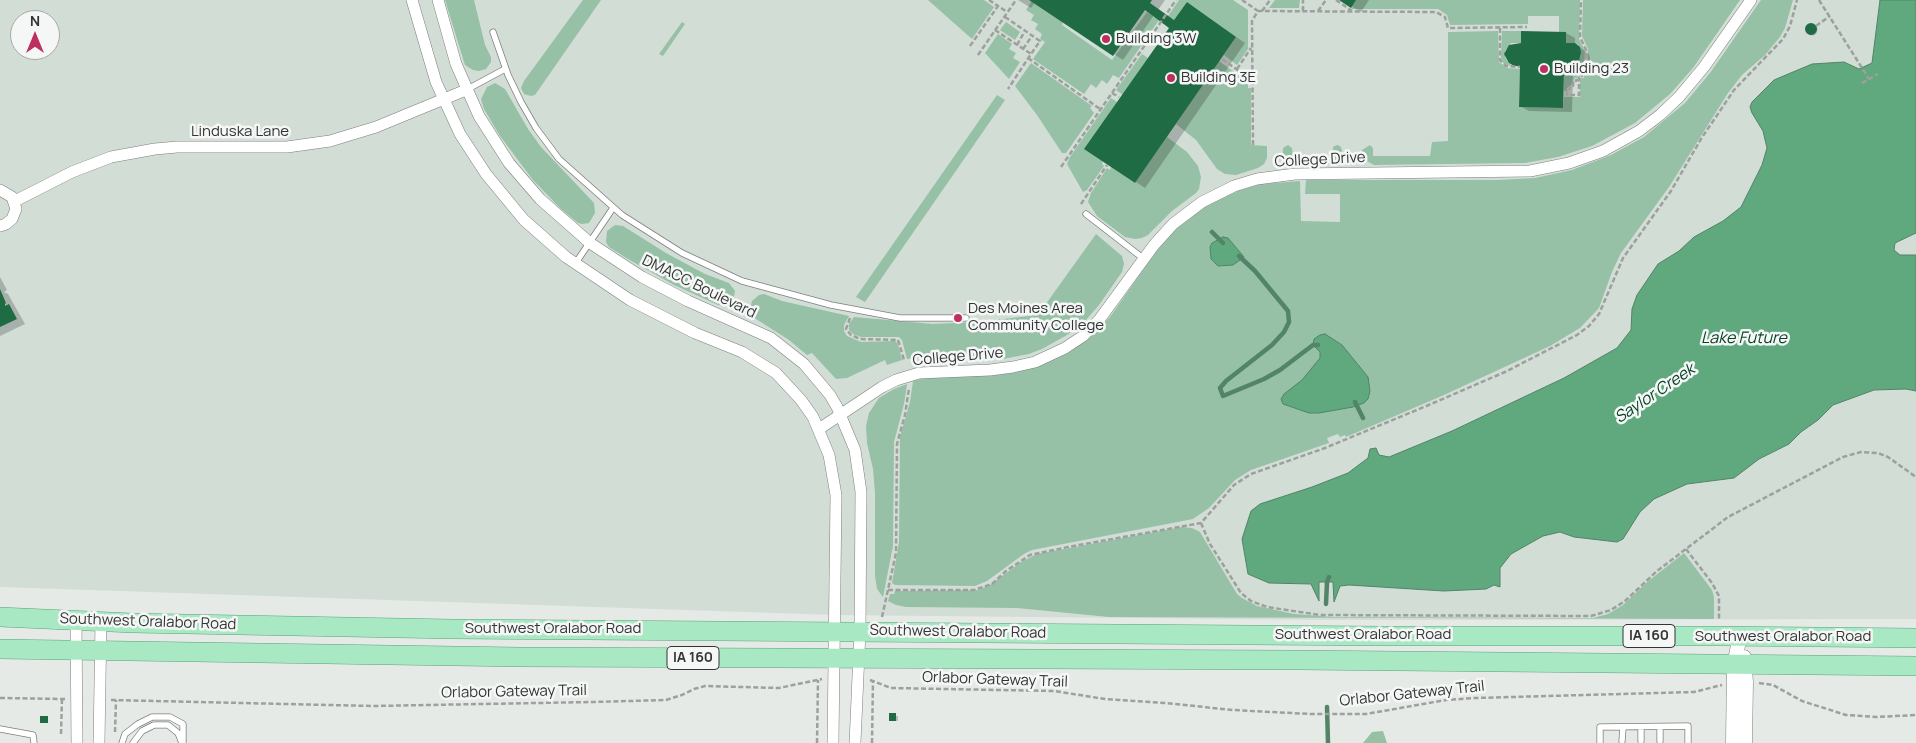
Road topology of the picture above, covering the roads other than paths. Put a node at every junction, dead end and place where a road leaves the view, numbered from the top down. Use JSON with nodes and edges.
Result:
{"nodes":[{"id":1,"x":412,"y":0,"type":"edge"},
{"id":2,"x":438,"y":0,"type":"edge"},
{"id":3,"x":1750,"y":0,"type":"edge"},
{"id":4,"x":493,"y":32,"type":"dead end"},
{"id":5,"x":506,"y":68,"type":"junction"},
{"id":6,"x":466,"y":90,"type":"junction"},
{"id":7,"x":444,"y":100,"type":"junction"},
{"id":8,"x":0,"y":190,"type":"edge"},
{"id":9,"x":14,"y":201,"type":"junction"},
{"id":10,"x":613,"y":208,"type":"junction"},
{"id":11,"x":1086,"y":214,"type":"dead end"},
{"id":12,"x":0,"y":226,"type":"edge"},
{"id":13,"x":590,"y":244,"type":"junction"},
{"id":14,"x":1144,"y":259,"type":"junction"},
{"id":15,"x":575,"y":264,"type":"junction"},
{"id":16,"x":966,"y":318,"type":"dead end"},
{"id":17,"x":841,"y":415,"type":"junction"},
{"id":18,"x":820,"y":429,"type":"junction"},
{"id":19,"x":0,"y":617,"type":"edge"},
{"id":20,"x":76,"y":620,"type":"junction"},
{"id":21,"x":100,"y":621,"type":"junction"},
{"id":22,"x":833,"y":631,"type":"junction"},
{"id":23,"x":860,"y":631,"type":"junction"},
{"id":24,"x":1740,"y":636,"type":"junction"},
{"id":25,"x":1916,"y":638,"type":"edge"},
{"id":26,"x":0,"y":649,"type":"edge"},
{"id":27,"x":76,"y":651,"type":"junction"},
{"id":28,"x":100,"y":651,"type":"junction"},
{"id":29,"x":834,"y":658,"type":"junction"},
{"id":30,"x":859,"y":658,"type":"junction"},
{"id":31,"x":1916,"y":666,"type":"edge"},
{"id":32,"x":1736,"y":672,"type":"junction"},
{"id":33,"x":1623,"y":726,"type":"junction"},
{"id":34,"x":1641,"y":726,"type":"junction"},
{"id":35,"x":1660,"y":726,"type":"junction"},
{"id":36,"x":0,"y":729,"type":"edge"},
{"id":37,"x":1622,"y":741,"type":"dead end"},
{"id":38,"x":1641,"y":741,"type":"dead end"},
{"id":39,"x":1660,"y":741,"type":"dead end"},
{"id":40,"x":34,"y":743,"type":"edge"},
{"id":41,"x":77,"y":743,"type":"edge"},
{"id":42,"x":99,"y":743,"type":"edge"},
{"id":43,"x":122,"y":743,"type":"edge"},
{"id":44,"x":133,"y":743,"type":"edge"},
{"id":45,"x":183,"y":743,"type":"edge"},
{"id":46,"x":833,"y":743,"type":"edge"},
{"id":47,"x":855,"y":743,"type":"edge"},
{"id":48,"x":1600,"y":743,"type":"edge"},
{"id":49,"x":1688,"y":743,"type":"edge"},
{"id":50,"x":1733,"y":743,"type":"edge"},
{"id":51,"x":1745,"y":743,"type":"edge"}],
"edges":[{"from":1,"to":7,"type":"street"},
{"from":2,"to":6,"type":"street","name":"DMACC Boulevard"},
{"from":3,"to":14,"type":"street","name":"College Drive"},
{"from":4,"to":5,"type":"lane"},
{"from":5,"to":6,"type":"lane"},
{"from":5,"to":10,"type":"lane"},
{"from":6,"to":7,"type":"street","name":"Linduska Lane"},
{"from":6,"to":13,"type":"street","name":"DMACC Boulevard"},
{"from":7,"to":9,"type":"street","name":"Linduska Lane"},
{"from":7,"to":15,"type":"street"},
{"from":8,"to":9,"type":"street"},
{"from":9,"to":12,"type":"street"},
{"from":10,"to":13,"type":"lane"},
{"from":10,"to":16,"type":"lane"},
{"from":11,"to":14,"type":"lane"},
{"from":13,"to":15,"type":"lane"},
{"from":13,"to":17,"type":"street","name":"DMACC Boulevard"},
{"from":14,"to":17,"type":"street","name":"College Drive"},
{"from":15,"to":18,"type":"street"},
{"from":17,"to":18,"type":"street","name":"College Drive"},
{"from":17,"to":23,"type":"street","name":"DMACC Boulevard"},
{"from":18,"to":22,"type":"street"},
{"from":19,"to":20,"type":"main road","name":"Southwest Oralabor Road","number":"IA 160"},
{"from":20,"to":21,"type":"main road","name":"Southwest Oralabor Road","number":"IA 160"},
{"from":20,"to":27,"type":"street"},
{"from":21,"to":22,"type":"main road","name":"Southwest Oralabor Road","number":"IA 160"},
{"from":21,"to":28,"type":"street"},
{"from":22,"to":23,"type":"main road","name":"Southwest Oralabor Road","number":"IA 160"},
{"from":22,"to":29,"type":"street"},
{"from":23,"to":24,"type":"main road","name":"Southwest Oralabor Road","number":"IA 160"},
{"from":23,"to":30,"type":"street","name":"DMACC Boulevard"},
{"from":24,"to":25,"type":"main road","name":"Southwest Oralabor Road","number":"IA 160"},
{"from":24,"to":32,"type":"street"},
{"from":26,"to":27,"type":"main road","name":"Southwest Oralabor Road","number":"IA 160"},
{"from":27,"to":28,"type":"main road","name":"Southwest Oralabor Road","number":"IA 160"},
{"from":27,"to":41,"type":"street"},
{"from":28,"to":29,"type":"main road","name":"Southwest Oralabor Road","number":"IA 160"},
{"from":28,"to":42,"type":"street"},
{"from":29,"to":30,"type":"main road","name":"Southwest Oralabor Road","number":"IA 160"},
{"from":29,"to":46,"type":"street"},
{"from":30,"to":32,"type":"main road","name":"Southwest Oralabor Road","number":"IA 160"},
{"from":30,"to":47,"type":"street","name":"DMACC Boulevard"},
{"from":31,"to":32,"type":"main road","name":"Southwest Oralabor Road","number":"IA 160"},
{"from":32,"to":50,"type":"street"},
{"from":32,"to":51,"type":"street"},
{"from":33,"to":34,"type":"lane"},
{"from":33,"to":37,"type":"lane"},
{"from":33,"to":48,"type":"lane"},
{"from":34,"to":35,"type":"lane"},
{"from":34,"to":38,"type":"lane"},
{"from":35,"to":39,"type":"lane"},
{"from":35,"to":49,"type":"lane"},
{"from":36,"to":40,"type":"lane"},
{"from":43,"to":45,"type":"lane"},
{"from":44,"to":45,"type":"lane"}]}
